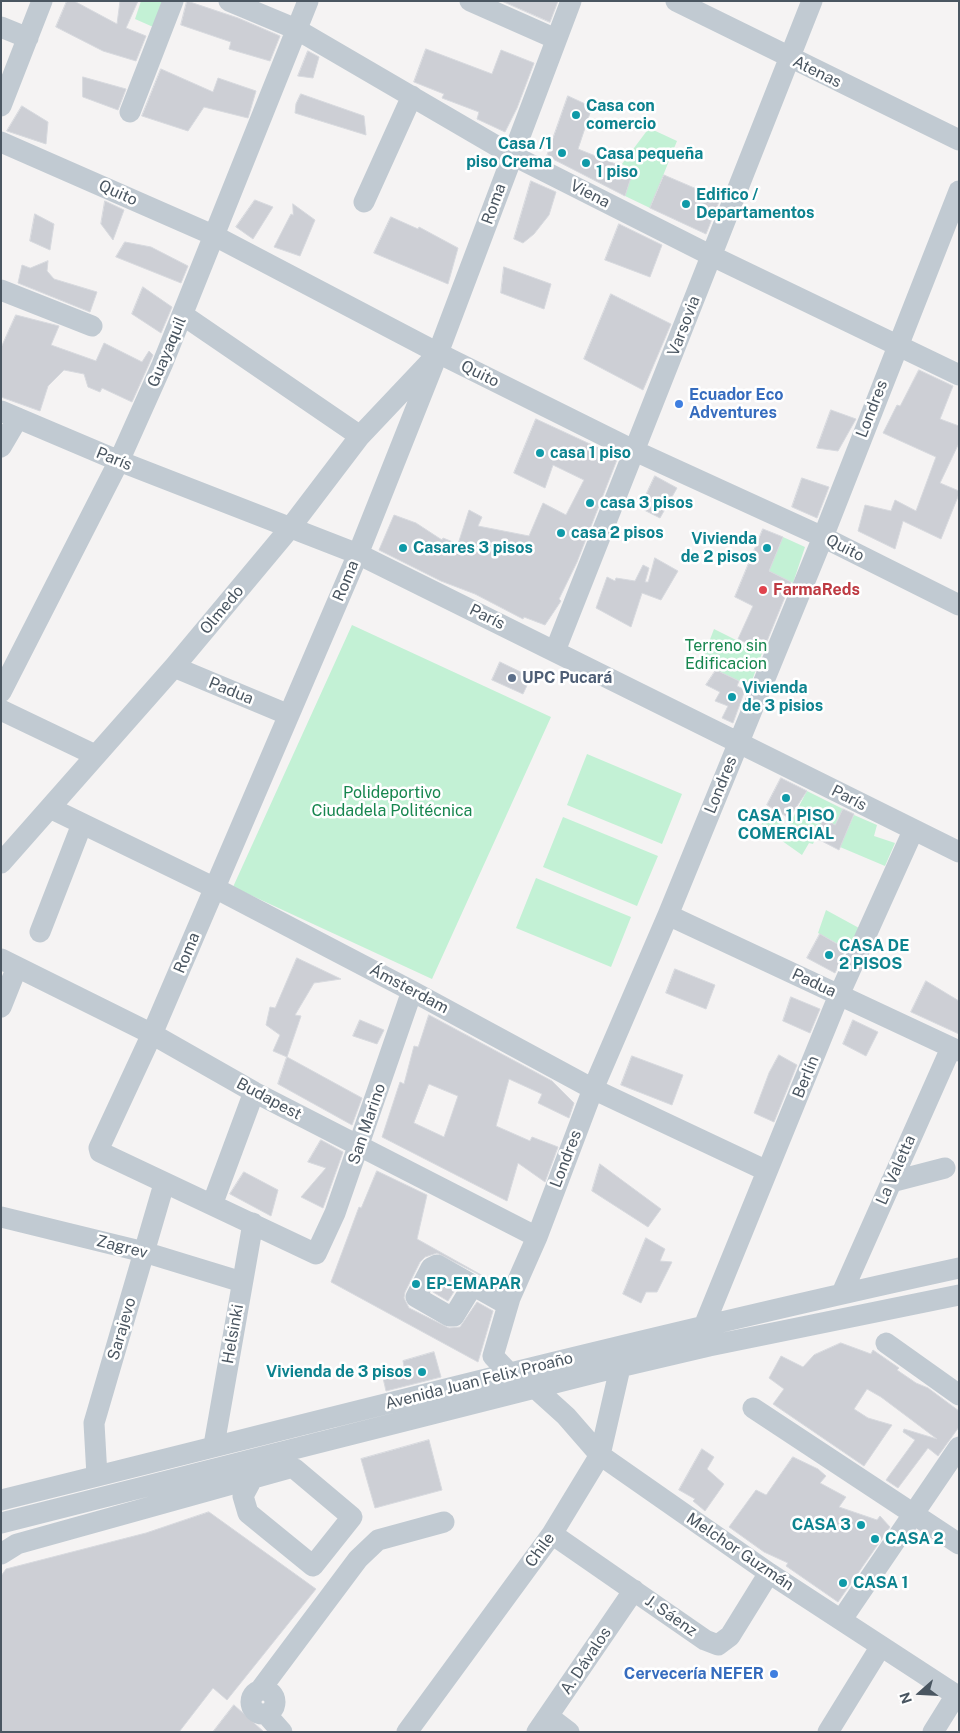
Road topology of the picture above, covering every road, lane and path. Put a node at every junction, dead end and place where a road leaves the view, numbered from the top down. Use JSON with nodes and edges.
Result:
{"nodes":[{"id":1,"x":42,"y":1,"type":"edge"},
{"id":2,"x":174,"y":1,"type":"edge"},
{"id":3,"x":229,"y":1,"type":"edge"},
{"id":4,"x":308,"y":1,"type":"edge"},
{"id":5,"x":470,"y":1,"type":"edge"},
{"id":6,"x":571,"y":1,"type":"edge"},
{"id":7,"x":676,"y":1,"type":"edge"},
{"id":8,"x":812,"y":1,"type":"edge"},
{"id":9,"x":1,"y":27,"type":"edge"},
{"id":10,"x":296,"y":29,"type":"junction"},
{"id":11,"x":28,"y":38,"type":"junction"},
{"id":12,"x":556,"y":40,"type":"junction"},
{"id":13,"x":789,"y":58,"type":"junction"},
{"id":14,"x":412,"y":96,"type":"junction"},
{"id":15,"x":1,"y":106,"type":"edge"},
{"id":16,"x":130,"y":112,"type":"dead end"},
{"id":17,"x":959,"y":140,"type":"edge"},
{"id":18,"x":1,"y":142,"type":"edge"},
{"id":19,"x":512,"y":155,"type":"junction"},
{"id":20,"x":959,"y":191,"type":"edge"},
{"id":21,"x":364,"y":202,"type":"dead end"},
{"id":22,"x":214,"y":235,"type":"junction"},
{"id":23,"x":712,"y":256,"type":"junction"},
{"id":24,"x":1,"y":290,"type":"edge"},
{"id":25,"x":183,"y":315,"type":"junction"},
{"id":26,"x":92,"y":326,"type":"dead end"},
{"id":27,"x":898,"y":345,"type":"junction"},
{"id":28,"x":438,"y":353,"type":"junction"},
{"id":29,"x":959,"y":375,"type":"edge"},
{"id":30,"x":10,"y":414,"type":"edge"},
{"id":31,"x":360,"y":436,"type":"junction"},
{"id":32,"x":1,"y":447,"type":"edge"},
{"id":33,"x":635,"y":451,"type":"junction"},
{"id":34,"x":119,"y":461,"type":"junction"},
{"id":35,"x":290,"y":528,"type":"junction"},
{"id":36,"x":823,"y":537,"type":"junction"},
{"id":37,"x":358,"y":554,"type":"junction"},
{"id":38,"x":959,"y":605,"type":"edge"},
{"id":39,"x":555,"y":651,"type":"junction"},
{"id":40,"x":174,"y":668,"type":"junction"},
{"id":41,"x":1,"y":692,"type":"edge"},
{"id":42,"x":1,"y":710,"type":"edge"},
{"id":43,"x":289,"y":714,"type":"junction"},
{"id":44,"x":738,"y":742,"type":"junction"},
{"id":45,"x":95,"y":755,"type":"junction"},
{"id":46,"x":50,"y":808,"type":"junction"},
{"id":47,"x":82,"y":824,"type":"junction"},
{"id":48,"x":913,"y":831,"type":"junction"},
{"id":49,"x":959,"y":852,"type":"edge"},
{"id":50,"x":1,"y":864,"type":"edge"},
{"id":51,"x":215,"y":888,"type":"junction"},
{"id":52,"x":668,"y":915,"type":"junction"},
{"id":53,"x":40,"y":932,"type":"dead end"},
{"id":54,"x":9,"y":963,"type":"edge"},
{"id":55,"x":412,"y":990,"type":"junction"},
{"id":56,"x":839,"y":995,"type":"junction"},
{"id":57,"x":1,"y":1007,"type":"edge"},
{"id":58,"x":152,"y":1034,"type":"junction"},
{"id":59,"x":955,"y":1050,"type":"edge"},
{"id":60,"x":593,"y":1089,"type":"junction"},
{"id":61,"x":254,"y":1092,"type":"junction"},
{"id":62,"x":359,"y":1146,"type":"junction"},
{"id":63,"x":946,"y":1168,"type":"dead end"},
{"id":64,"x":767,"y":1171,"type":"junction"},
{"id":65,"x":890,"y":1182,"type":"junction"},
{"id":66,"x":164,"y":1184,"type":"junction"},
{"id":67,"x":212,"y":1205,"type":"junction"},
{"id":68,"x":1,"y":1217,"type":"edge"},
{"id":69,"x":253,"y":1223,"type":"junction"},
{"id":70,"x":537,"y":1237,"type":"junction"},
{"id":71,"x":144,"y":1252,"type":"junction"},
{"id":72,"x":959,"y":1268,"type":"edge"},
{"id":73,"x":242,"y":1282,"type":"junction"},
{"id":74,"x":473,"y":1285,"type":"dead end"},
{"id":75,"x":842,"y":1293,"type":"junction"},
{"id":76,"x":959,"y":1296,"type":"edge"},
{"id":77,"x":508,"y":1304,"type":"junction"},
{"id":78,"x":704,"y":1326,"type":"junction"},
{"id":79,"x":886,"y":1343,"type":"dead end"},
{"id":80,"x":626,"y":1345,"type":"junction"},
{"id":81,"x":620,"y":1368,"type":"junction"},
{"id":82,"x":510,"y":1374,"type":"junction"},
{"id":83,"x":536,"y":1388,"type":"junction"},
{"id":84,"x":959,"y":1395,"type":"edge"},
{"id":85,"x":754,"y":1408,"type":"dead end"},
{"id":86,"x":214,"y":1445,"type":"junction"},
{"id":87,"x":959,"y":1447,"type":"edge"},
{"id":88,"x":600,"y":1455,"type":"junction"},
{"id":89,"x":97,"y":1476,"type":"junction"},
{"id":90,"x":252,"y":1479,"type":"junction"},
{"id":91,"x":1,"y":1500,"type":"edge"},
{"id":92,"x":50,"y":1511,"type":"junction"},
{"id":93,"x":914,"y":1514,"type":"junction"},
{"id":94,"x":444,"y":1522,"type":"dead end"},
{"id":95,"x":1,"y":1523,"type":"edge"},
{"id":96,"x":55,"y":1534,"type":"junction"},
{"id":97,"x":552,"y":1534,"type":"junction"},
{"id":98,"x":959,"y":1544,"type":"edge"},
{"id":99,"x":1,"y":1554,"type":"edge"},
{"id":100,"x":769,"y":1573,"type":"junction"},
{"id":101,"x":634,"y":1590,"type":"junction"},
{"id":102,"x":842,"y":1619,"type":"junction"},
{"id":103,"x":881,"y":1646,"type":"junction"},
{"id":104,"x":957,"y":1696,"type":"edge"},
{"id":105,"x":542,"y":1724,"type":"edge"},
{"id":106,"x":282,"y":1732,"type":"edge"},
{"id":107,"x":407,"y":1732,"type":"edge"},
{"id":108,"x":569,"y":1732,"type":"edge"},
{"id":109,"x":828,"y":1732,"type":"edge"},
{"id":110,"x":932,"y":1732,"type":"edge"}],
"edges":[{"from":1,"to":11,"type":"street"},
{"from":2,"to":16,"type":"street"},
{"from":3,"to":10,"type":"street","name":"Viena"},
{"from":4,"to":10,"type":"street","name":"Guayaquil"},
{"from":5,"to":12,"type":"street"},
{"from":6,"to":12,"type":"street","name":"Roma"},
{"from":7,"to":13,"type":"street","name":"Atenas"},
{"from":8,"to":13,"type":"street","name":"Varsovia"},
{"from":9,"to":11,"type":"street"},
{"from":10,"to":14,"type":"street","name":"Viena"},
{"from":10,"to":22,"type":"street","name":"Guayaquil"},
{"from":11,"to":15,"type":"street"},
{"from":12,"to":19,"type":"street","name":"Roma"},
{"from":13,"to":17,"type":"street","name":"Atenas"},
{"from":13,"to":23,"type":"street","name":"Varsovia"},
{"from":14,"to":19,"type":"street","name":"Viena"},
{"from":14,"to":21,"type":"street"},
{"from":18,"to":22,"type":"street","name":"Quito"},
{"from":19,"to":23,"type":"street","name":"Viena"},
{"from":19,"to":28,"type":"street","name":"Roma"},
{"from":20,"to":27,"type":"street","name":"Londres"},
{"from":22,"to":25,"type":"street","name":"Guayaquil"},
{"from":22,"to":28,"type":"street","name":"Quito"},
{"from":23,"to":27,"type":"street","name":"Viena"},
{"from":23,"to":33,"type":"street","name":"Varsovia"},
{"from":24,"to":26,"type":"street"},
{"from":25,"to":31,"type":"street"},
{"from":25,"to":34,"type":"street","name":"Guayaquil"},
{"from":27,"to":29,"type":"street","name":"Viena"},
{"from":27,"to":36,"type":"street","name":"Londres"},
{"from":28,"to":31,"type":"street","name":"Olmedo"},
{"from":28,"to":33,"type":"street","name":"Quito"},
{"from":28,"to":37,"type":"street","name":"Roma"},
{"from":30,"to":32,"type":"street"},
{"from":30,"to":34,"type":"street","name":"París"},
{"from":31,"to":35,"type":"street","name":"Olmedo"},
{"from":33,"to":36,"type":"street","name":"Quito"},
{"from":33,"to":39,"type":"street","name":"Varsovia"},
{"from":34,"to":35,"type":"street","name":"París"},
{"from":34,"to":41,"type":"street","name":"Guayaquil"},
{"from":35,"to":37,"type":"street","name":"París"},
{"from":35,"to":40,"type":"street","name":"Olmedo"},
{"from":36,"to":38,"type":"street","name":"Quito"},
{"from":36,"to":44,"type":"street","name":"Londres"},
{"from":37,"to":39,"type":"street","name":"París"},
{"from":37,"to":43,"type":"street","name":"Roma"},
{"from":39,"to":44,"type":"street","name":"París"},
{"from":40,"to":43,"type":"street","name":"Padua"},
{"from":40,"to":45,"type":"street","name":"Olmedo"},
{"from":42,"to":45,"type":"street"},
{"from":43,"to":51,"type":"street","name":"Roma"},
{"from":44,"to":48,"type":"street","name":"París"},
{"from":44,"to":52,"type":"street","name":"Londres"},
{"from":45,"to":46,"type":"street","name":"Olmedo"},
{"from":46,"to":47,"type":"street","name":"Ámsterdam"},
{"from":46,"to":50,"type":"street","name":"Olmedo"},
{"from":47,"to":51,"type":"street","name":"Ámsterdam"},
{"from":47,"to":53,"type":"street"},
{"from":48,"to":49,"type":"street","name":"París"},
{"from":48,"to":56,"type":"street","name":"Berlín"},
{"from":51,"to":55,"type":"street","name":"Ámsterdam"},
{"from":51,"to":58,"type":"street","name":"Roma"},
{"from":52,"to":56,"type":"street","name":"Padua"},
{"from":52,"to":60,"type":"street","name":"Londres"},
{"from":54,"to":57,"type":"street"},
{"from":54,"to":58,"type":"street","name":"Budapest"},
{"from":55,"to":60,"type":"street","name":"Ámsterdam"},
{"from":55,"to":62,"type":"street","name":"San Marino"},
{"from":56,"to":59,"type":"street","name":"Padua"},
{"from":56,"to":64,"type":"street","name":"Berlín"},
{"from":58,"to":61,"type":"street","name":"Budapest"},
{"from":58,"to":66,"type":"street","name":"Roma"},
{"from":59,"to":65,"type":"street","name":"La Valetta"},
{"from":60,"to":64,"type":"street","name":"Ámsterdam"},
{"from":60,"to":70,"type":"street","name":"Londres"},
{"from":61,"to":62,"type":"street","name":"Budapest"},
{"from":61,"to":67,"type":"street"},
{"from":62,"to":69,"type":"street","name":"San Marino"},
{"from":62,"to":70,"type":"street","name":"Budapest"},
{"from":63,"to":65,"type":"street"},
{"from":64,"to":78,"type":"street","name":"Berlín"},
{"from":65,"to":75,"type":"street","name":"La Valetta"},
{"from":66,"to":67,"type":"street"},
{"from":66,"to":71,"type":"street","name":"Sarajevo"},
{"from":67,"to":69,"type":"street"},
{"from":68,"to":71,"type":"street","name":"Zagrev"},
{"from":69,"to":73,"type":"street","name":"Helsinki"},
{"from":70,"to":77,"type":"street","name":"Londres"},
{"from":71,"to":73,"type":"street","name":"Zagrev"},
{"from":71,"to":89,"type":"street","name":"Sarajevo"},
{"from":72,"to":75,"type":"street","name":"Avenida Juan Felix Proaño"},
{"from":73,"to":86,"type":"street","name":"Helsinki"},
{"from":74,"to":77,"type":"street"},
{"from":75,"to":78,"type":"street","name":"Avenida Juan Felix Proaño"},
{"from":76,"to":81,"type":"street","name":"Avenida Juan Felix Proaño"},
{"from":77,"to":82,"type":"street","name":"Londres"},
{"from":78,"to":80,"type":"street","name":"Avenida Juan Felix Proaño"},
{"from":79,"to":84,"type":"street"},
{"from":80,"to":81,"type":"street","name":"Chile"},
{"from":80,"to":82,"type":"street","name":"Avenida Juan Felix Proaño"},
{"from":81,"to":83,"type":"street","name":"Avenida Juan Felix Proaño"},
{"from":81,"to":88,"type":"street","name":"Chile"},
{"from":82,"to":83,"type":"street","name":"Melchor Guzmán"},
{"from":82,"to":86,"type":"street","name":"Avenida Juan Felix Proaño"},
{"from":83,"to":88,"type":"street","name":"Melchor Guzmán"},
{"from":83,"to":92,"type":"street","name":"Avenida Juan Felix Proaño"},
{"from":85,"to":93,"type":"street"},
{"from":86,"to":89,"type":"street","name":"Avenida Juan Felix Proaño"},
{"from":87,"to":93,"type":"street"},
{"from":88,"to":97,"type":"street","name":"Chile"},
{"from":88,"to":100,"type":"street","name":"Melchor Guzmán"},
{"from":89,"to":91,"type":"street","name":"Avenida Juan Felix Proaño"},
{"from":90,"to":90,"type":"street"},
{"from":90,"to":96,"type":"street"},
{"from":92,"to":95,"type":"street","name":"Avenida Juan Felix Proaño"},
{"from":92,"to":96,"type":"street"},
{"from":93,"to":98,"type":"street"},
{"from":93,"to":102,"type":"street"},
{"from":94,"to":106,"type":"street"},
{"from":96,"to":99,"type":"street"},
{"from":97,"to":101,"type":"street","name":"J. Sáenz"},
{"from":97,"to":107,"type":"street","name":"Chile"},
{"from":100,"to":101,"type":"street","name":"J. Sáenz"},
{"from":100,"to":102,"type":"street","name":"Melchor Guzmán"},
{"from":101,"to":105,"type":"street","name":"A. Dávalos"},
{"from":102,"to":103,"type":"street","name":"Melchor Guzmán"},
{"from":103,"to":104,"type":"street","name":"Melchor Guzmán"},
{"from":103,"to":109,"type":"street"},
{"from":104,"to":110,"type":"street"},
{"from":105,"to":108,"type":"street"}]}
